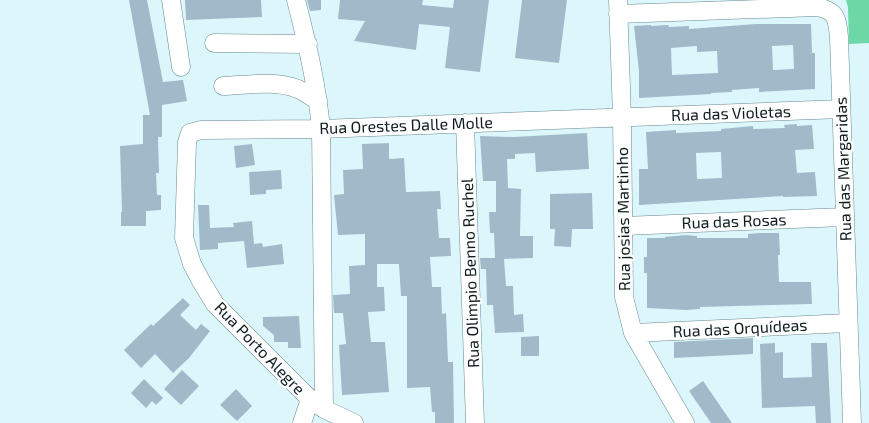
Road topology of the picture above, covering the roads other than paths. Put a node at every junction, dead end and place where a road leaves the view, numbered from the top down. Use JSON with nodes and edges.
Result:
{"nodes":[{"id":1,"x":171,"y":0,"type":"edge"},
{"id":2,"x":296,"y":0,"type":"edge"},
{"id":3,"x":618,"y":7,"type":"edge"},
{"id":4,"x":214,"y":43,"type":"dead end"},
{"id":5,"x":308,"y":44,"type":"junction"},
{"id":6,"x":181,"y":67,"type":"dead end"},
{"id":7,"x":223,"y":86,"type":"dead end"},
{"id":8,"x":318,"y":101,"type":"junction"},
{"id":9,"x":841,"y":109,"type":"junction"},
{"id":10,"x":622,"y":117,"type":"junction"},
{"id":11,"x":465,"y":123,"type":"junction"},
{"id":12,"x":321,"y":129,"type":"junction"},
{"id":13,"x":190,"y":133,"type":"joint"},
{"id":14,"x":844,"y":216,"type":"junction"},
{"id":15,"x":624,"y":226,"type":"junction"},
{"id":16,"x":848,"y":323,"type":"junction"},
{"id":17,"x":633,"y":333,"type":"junction"},
{"id":18,"x":317,"y":404,"type":"junction"},
{"id":19,"x":302,"y":423,"type":"edge"},
{"id":20,"x":354,"y":423,"type":"edge"},
{"id":21,"x":475,"y":423,"type":"edge"},
{"id":22,"x":685,"y":423,"type":"edge"},
{"id":23,"x":852,"y":423,"type":"edge"}],
"edges":[{"from":1,"to":6,"type":"street"},
{"from":2,"to":5,"type":"street"},
{"from":3,"to":9,"type":"street","name":"Rua das Margaridas"},
{"from":3,"to":10,"type":"street","name":"Rua josias Martinho"},
{"from":4,"to":5,"type":"street"},
{"from":5,"to":8,"type":"street"},
{"from":7,"to":8,"type":"street"},
{"from":8,"to":12,"type":"street"},
{"from":9,"to":10,"type":"street","name":"Rua das Violetas"},
{"from":9,"to":14,"type":"street","name":"Rua das Margaridas"},
{"from":10,"to":11,"type":"street","name":"Rua Orestes Dalle Molle"},
{"from":10,"to":15,"type":"street","name":"Rua josias Martinho"},
{"from":11,"to":12,"type":"street","name":"Rua Orestes Dalle Molle"},
{"from":11,"to":21,"type":"street","name":"Rua Olimpio Benno Ruchel"},
{"from":12,"to":13,"type":"street","name":"Rua Orestes Dalle Molle"},
{"from":12,"to":18,"type":"street"},
{"from":13,"to":18,"type":"street","name":"Rua Porto Alegre"},
{"from":14,"to":15,"type":"street","name":"Rua das Rosas"},
{"from":14,"to":16,"type":"street","name":"Rua das Margaridas"},
{"from":15,"to":17,"type":"street","name":"Rua josias Martinho"},
{"from":16,"to":17,"type":"street","name":"Rua das Orquídeas"},
{"from":16,"to":23,"type":"street","name":"Rua das Margaridas"},
{"from":17,"to":22,"type":"street","name":"Rua josias Martinho"},
{"from":18,"to":19,"type":"street"},
{"from":18,"to":20,"type":"street","name":"Rua Porto Alegre"}]}
